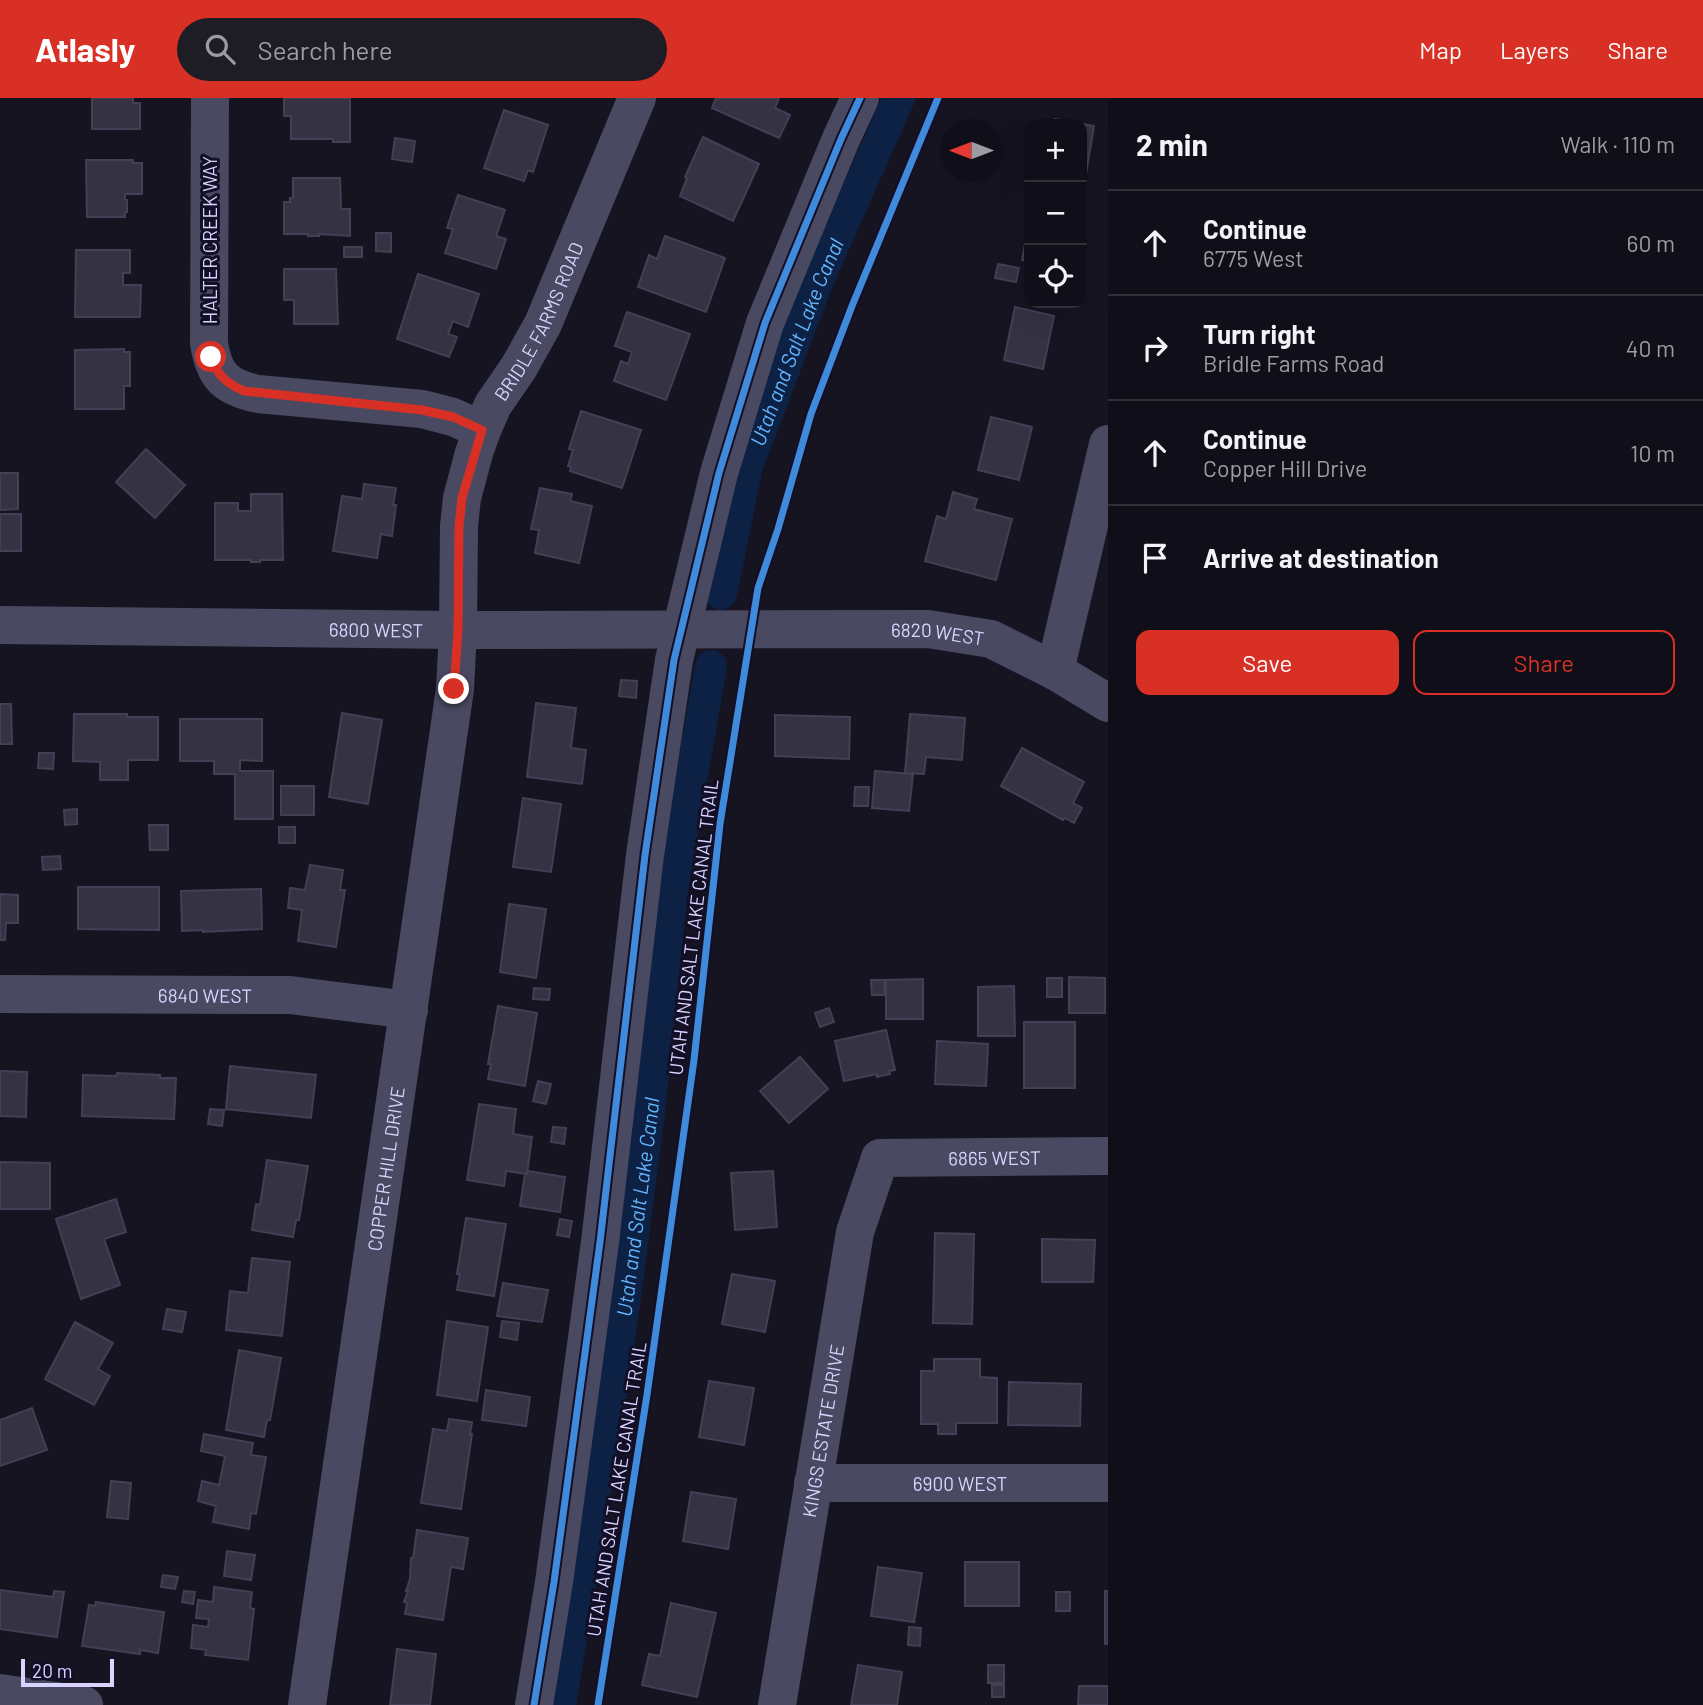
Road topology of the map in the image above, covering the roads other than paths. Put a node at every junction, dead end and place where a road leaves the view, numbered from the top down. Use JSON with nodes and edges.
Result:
{"nodes":[{"id":1,"x":210,"y":98,"type":"edge"},
{"id":2,"x":637,"y":98,"type":"edge"},
{"id":3,"x":860,"y":98,"type":"edge"},
{"id":4,"x":482,"y":430,"type":"junction"},
{"id":5,"x":1108,"y":444,"type":"edge"},
{"id":6,"x":0,"y":625,"type":"edge"},
{"id":7,"x":681,"y":629,"type":"junction"},
{"id":8,"x":751,"y":629,"type":"joint"},
{"id":9,"x":458,"y":630,"type":"junction"},
{"id":10,"x":1055,"y":671,"type":"junction"},
{"id":11,"x":1108,"y":703,"type":"edge"},
{"id":12,"x":0,"y":994,"type":"edge"},
{"id":13,"x":409,"y":1010,"type":"junction"},
{"id":14,"x":1108,"y":1156,"type":"edge"},
{"id":15,"x":880,"y":1158,"type":"joint"},
{"id":16,"x":813,"y":1483,"type":"junction"},
{"id":17,"x":1108,"y":1483,"type":"edge"},
{"id":18,"x":0,"y":1693,"type":"edge"},
{"id":19,"x":84,"y":1705,"type":"edge"},
{"id":20,"x":307,"y":1705,"type":"edge"},
{"id":21,"x":534,"y":1705,"type":"edge"},
{"id":22,"x":777,"y":1705,"type":"edge"}],
"edges":[{"from":1,"to":4,"type":"street","name":"HALTER CREEK WAY"},
{"from":2,"to":4,"type":"street","name":"BRIDLE FARMS ROAD"},
{"from":3,"to":7,"type":"street"},
{"from":4,"to":9,"type":"street","name":"BRIDLE FARMS ROAD"},
{"from":5,"to":10,"type":"street"},
{"from":6,"to":9,"type":"street","name":"6800 WEST"},
{"from":7,"to":8,"type":"street","name":"6800 WEST"},
{"from":7,"to":9,"type":"street","name":"6800 WEST"},
{"from":7,"to":21,"type":"street"},
{"from":8,"to":10,"type":"street","name":"6820 WEST"},
{"from":9,"to":13,"type":"street","name":"COPPER HILL DRIVE"},
{"from":10,"to":11,"type":"street","name":"6820 WEST"},
{"from":12,"to":13,"type":"street","name":"6840 WEST"},
{"from":13,"to":20,"type":"street","name":"COPPER HILL DRIVE"},
{"from":14,"to":15,"type":"street","name":"6865 WEST"},
{"from":15,"to":16,"type":"street","name":"KINGS ESTATE DRIVE"},
{"from":16,"to":17,"type":"street","name":"6900 WEST"},
{"from":16,"to":22,"type":"street","name":"KINGS ESTATE DRIVE"},
{"from":18,"to":19,"type":"street"}]}
